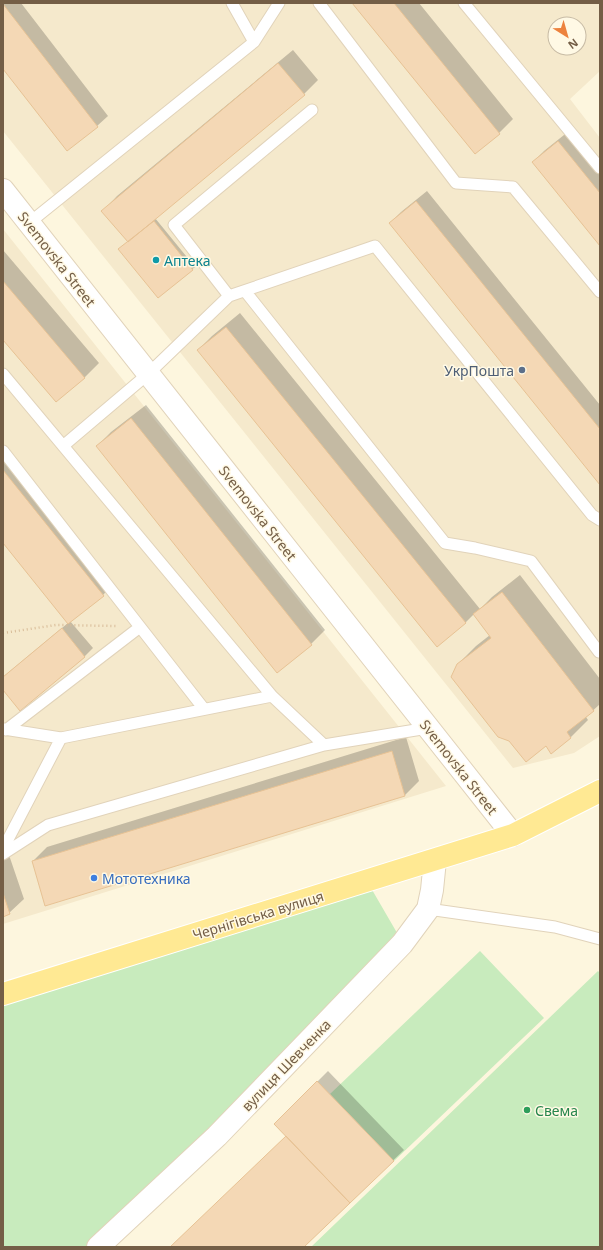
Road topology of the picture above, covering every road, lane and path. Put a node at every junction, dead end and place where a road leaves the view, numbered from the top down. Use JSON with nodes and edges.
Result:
{"nodes":[{"id":1,"x":232,"y":3,"type":"edge"},
{"id":2,"x":279,"y":3,"type":"edge"},
{"id":3,"x":319,"y":3,"type":"edge"},
{"id":4,"x":464,"y":3,"type":"edge"},
{"id":5,"x":254,"y":42,"type":"junction"},
{"id":6,"x":312,"y":110,"type":"dead end"},
{"id":7,"x":600,"y":168,"type":"edge"},
{"id":8,"x":3,"y":190,"type":"edge"},
{"id":9,"x":29,"y":223,"type":"junction"},
{"id":10,"x":245,"y":291,"type":"junction"},
{"id":11,"x":600,"y":292,"type":"edge"},
{"id":12,"x":230,"y":296,"type":"junction"},
{"id":13,"x":3,"y":374,"type":"edge"},
{"id":14,"x":148,"y":374,"type":"junction"},
{"id":15,"x":63,"y":446,"type":"junction"},
{"id":16,"x":3,"y":451,"type":"edge"},
{"id":17,"x":600,"y":520,"type":"edge"},
{"id":18,"x":140,"y":627,"type":"junction"},
{"id":19,"x":3,"y":633,"type":"edge"},
{"id":20,"x":600,"y":651,"type":"edge"},
{"id":21,"x":272,"y":696,"type":"junction"},
{"id":22,"x":204,"y":710,"type":"junction"},
{"id":23,"x":428,"y":728,"type":"junction"},
{"id":24,"x":5,"y":730,"type":"edge"},
{"id":25,"x":61,"y":738,"type":"junction"},
{"id":26,"x":324,"y":745,"type":"junction"},
{"id":27,"x":600,"y":791,"type":"edge"},
{"id":28,"x":512,"y":835,"type":"junction"},
{"id":29,"x":3,"y":849,"type":"edge"},
{"id":30,"x":3,"y":854,"type":"edge"},
{"id":31,"x":435,"y":860,"type":"junction"},
{"id":32,"x":428,"y":909,"type":"junction"},
{"id":33,"x":600,"y":939,"type":"edge"},
{"id":34,"x":3,"y":994,"type":"edge"},
{"id":35,"x":98,"y":1247,"type":"edge"}],
"edges":[{"from":1,"to":5,"type":"lane"},
{"from":2,"to":5,"type":"lane"},
{"from":3,"to":11,"type":"lane"},
{"from":4,"to":7,"type":"lane"},
{"from":5,"to":9,"type":"lane"},
{"from":6,"to":12,"type":"lane"},
{"from":8,"to":9,"type":"street","name":"Svemovska Street"},
{"from":9,"to":14,"type":"street","name":"Svemovska Street"},
{"from":10,"to":12,"type":"lane"},
{"from":10,"to":17,"type":"lane"},
{"from":10,"to":20,"type":"lane"},
{"from":12,"to":14,"type":"lane"},
{"from":13,"to":15,"type":"lane"},
{"from":14,"to":15,"type":"lane"},
{"from":14,"to":23,"type":"street","name":"Svemovska Street"},
{"from":15,"to":21,"type":"lane"},
{"from":16,"to":18,"type":"lane"},
{"from":18,"to":19,"type":"path"},
{"from":18,"to":22,"type":"lane"},
{"from":18,"to":24,"type":"lane"},
{"from":21,"to":22,"type":"lane"},
{"from":21,"to":26,"type":"lane"},
{"from":22,"to":25,"type":"lane"},
{"from":23,"to":26,"type":"lane"},
{"from":23,"to":28,"type":"street","name":"Svemovska Street"},
{"from":24,"to":25,"type":"lane"},
{"from":25,"to":29,"type":"lane"},
{"from":26,"to":30,"type":"lane"},
{"from":27,"to":28,"type":"main road"},
{"from":28,"to":31,"type":"main road","name":"Чернігівська вулиця"},
{"from":31,"to":32,"type":"street","name":"вулиця Шевченка"},
{"from":31,"to":34,"type":"main road","name":"Чернігівська вулиця"},
{"from":32,"to":33,"type":"lane"},
{"from":32,"to":35,"type":"street","name":"вулиця Шевченка"}]}
